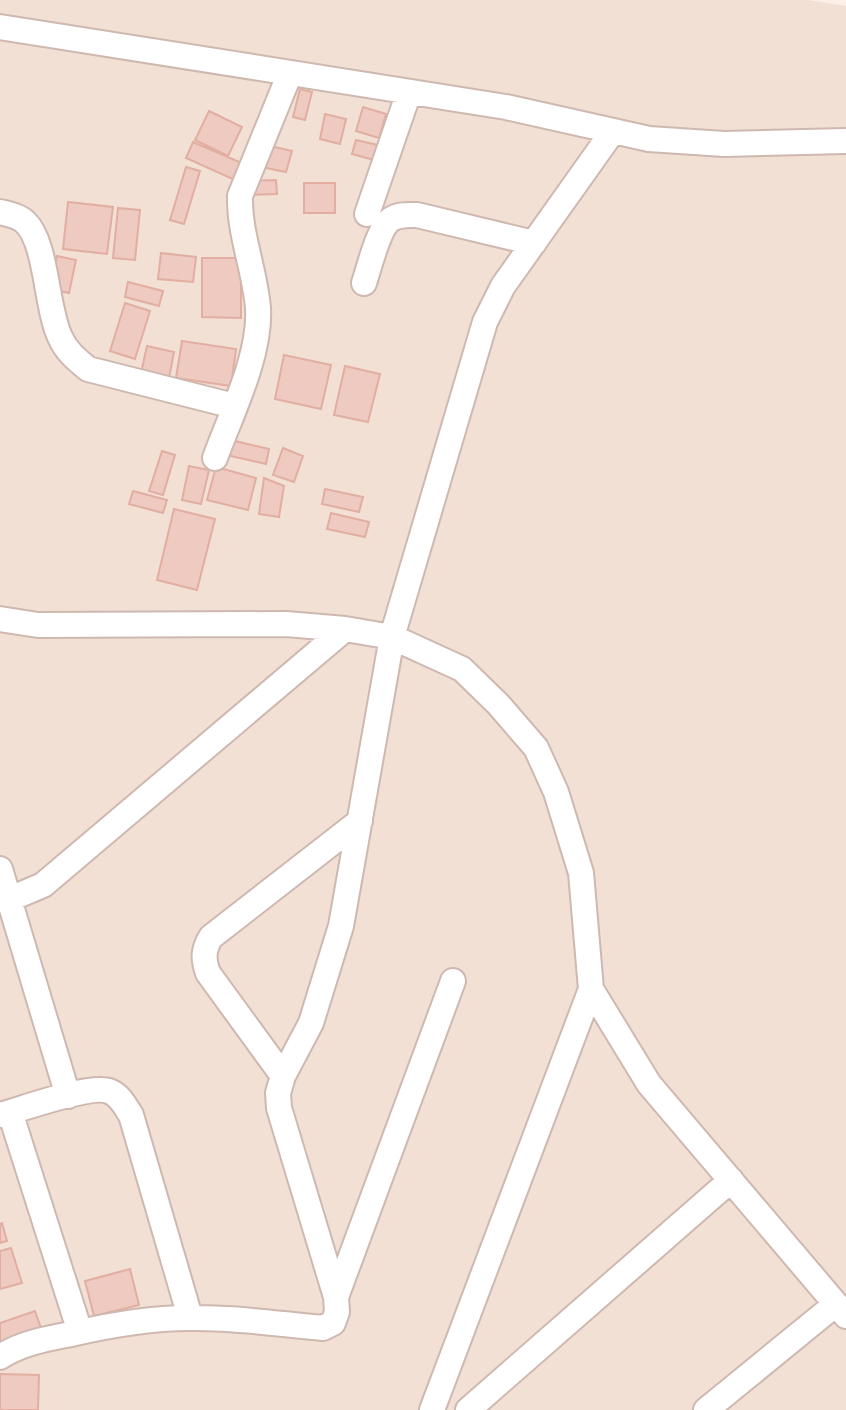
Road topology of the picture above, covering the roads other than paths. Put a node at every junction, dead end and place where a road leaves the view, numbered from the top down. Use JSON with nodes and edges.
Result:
{"nodes":[{"id":1,"x":0,"y":27,"type":"edge"},
{"id":2,"x":290,"y":73,"type":"junction"},
{"id":3,"x":409,"y":92,"type":"junction"},
{"id":4,"x":613,"y":131,"type":"junction"},
{"id":5,"x":846,"y":141,"type":"edge"},
{"id":6,"x":0,"y":212,"type":"edge"},
{"id":7,"x":367,"y":214,"type":"dead end"},
{"id":8,"x":534,"y":243,"type":"junction"},
{"id":9,"x":364,"y":283,"type":"dead end"},
{"id":10,"x":234,"y":406,"type":"junction"},
{"id":11,"x":215,"y":458,"type":"dead end"},
{"id":12,"x":0,"y":619,"type":"edge"},
{"id":13,"x":345,"y":629,"type":"junction"},
{"id":14,"x":392,"y":637,"type":"junction"},
{"id":15,"x":360,"y":821,"type":"junction"},
{"id":16,"x":0,"y":869,"type":"edge"},
{"id":17,"x":5,"y":899,"type":"edge"},
{"id":18,"x":453,"y":981,"type":"dead end"},
{"id":19,"x":591,"y":989,"type":"junction"},
{"id":20,"x":284,"y":1076,"type":"junction"},
{"id":21,"x":68,"y":1096,"type":"junction"},
{"id":22,"x":5,"y":1114,"type":"edge"},
{"id":23,"x":731,"y":1180,"type":"junction"},
{"id":24,"x":336,"y":1297,"type":"junction"},
{"id":25,"x":841,"y":1310,"type":"edge"},
{"id":26,"x":190,"y":1318,"type":"junction"},
{"id":27,"x":80,"y":1332,"type":"junction"},
{"id":28,"x":0,"y":1357,"type":"edge"},
{"id":29,"x":432,"y":1410,"type":"edge"},
{"id":30,"x":468,"y":1410,"type":"edge"},
{"id":31,"x":706,"y":1410,"type":"edge"}],
"edges":[{"from":1,"to":2,"type":"street"},
{"from":2,"to":3,"type":"street"},
{"from":2,"to":10,"type":"street"},
{"from":3,"to":4,"type":"street"},
{"from":3,"to":7,"type":"street"},
{"from":4,"to":5,"type":"street"},
{"from":4,"to":8,"type":"street"},
{"from":6,"to":10,"type":"street"},
{"from":8,"to":9,"type":"street"},
{"from":8,"to":14,"type":"street"},
{"from":10,"to":11,"type":"street"},
{"from":12,"to":13,"type":"street"},
{"from":13,"to":14,"type":"street"},
{"from":13,"to":17,"type":"street"},
{"from":14,"to":15,"type":"street"},
{"from":14,"to":19,"type":"street"},
{"from":15,"to":20,"type":"street"},
{"from":15,"to":20,"type":"street"},
{"from":16,"to":17,"type":"street"},
{"from":17,"to":21,"type":"street"},
{"from":18,"to":24,"type":"street"},
{"from":19,"to":23,"type":"street"},
{"from":19,"to":29,"type":"street"},
{"from":20,"to":24,"type":"street"},
{"from":21,"to":22,"type":"street"},
{"from":21,"to":26,"type":"street"},
{"from":22,"to":27,"type":"street"},
{"from":23,"to":25,"type":"street"},
{"from":23,"to":30,"type":"street"},
{"from":24,"to":26,"type":"street"},
{"from":25,"to":31,"type":"street"},
{"from":26,"to":27,"type":"street"},
{"from":27,"to":28,"type":"street"}]}
